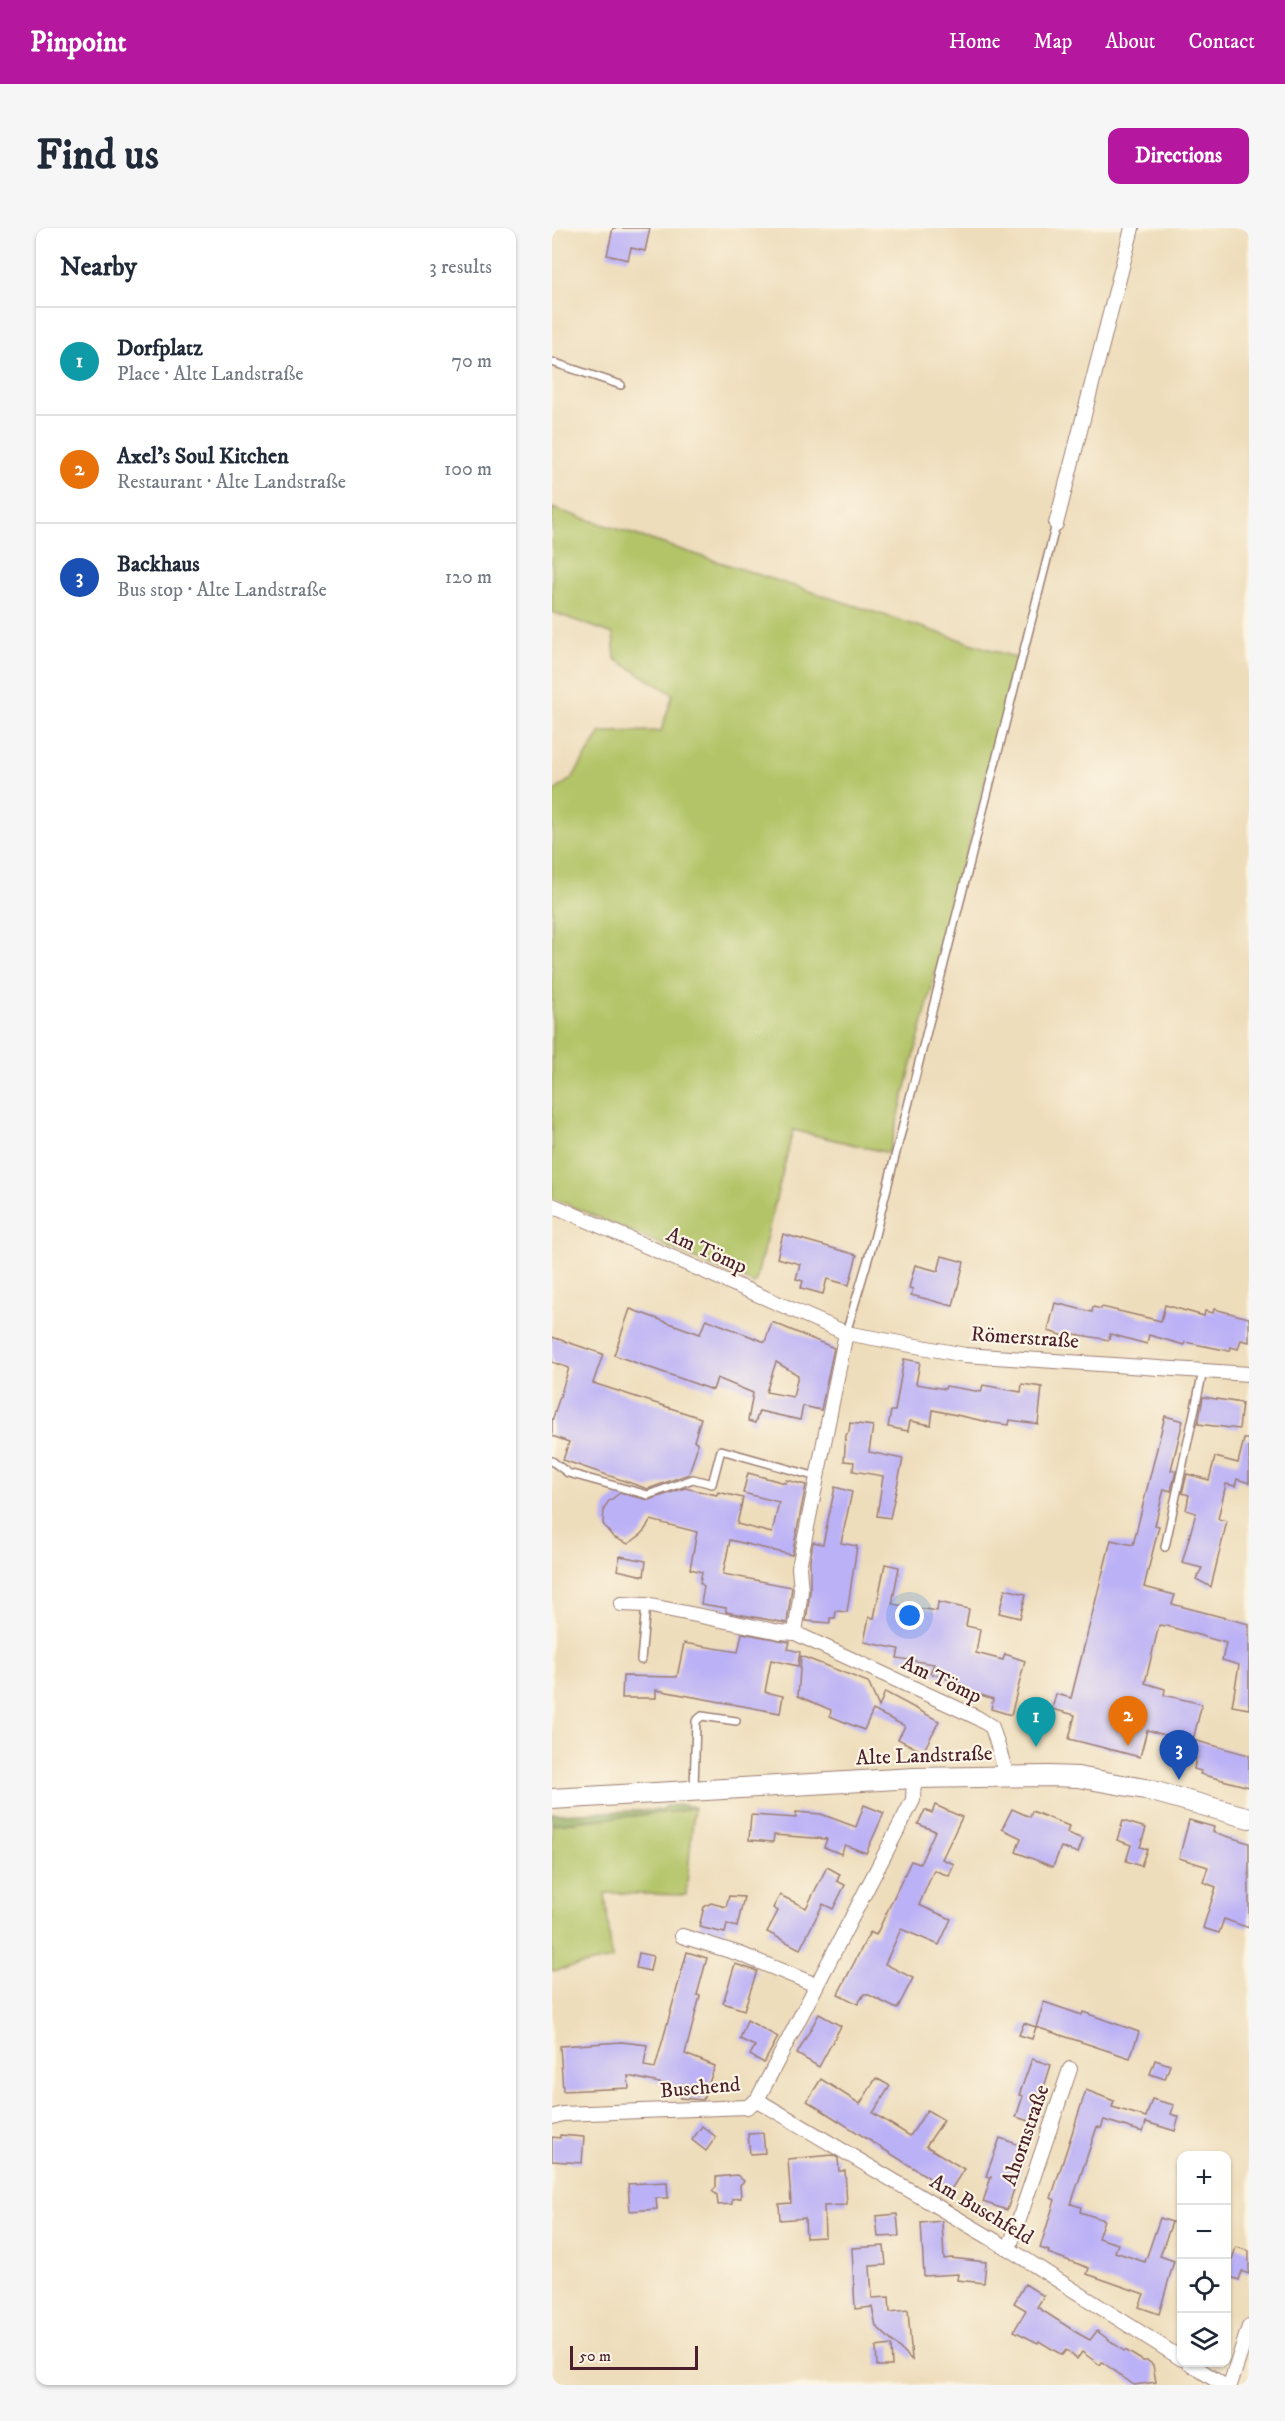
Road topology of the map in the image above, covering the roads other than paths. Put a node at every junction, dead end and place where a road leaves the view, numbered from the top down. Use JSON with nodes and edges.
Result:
{"nodes":[{"id":1,"x":1132,"y":228,"type":"edge"},
{"id":2,"x":552,"y":362,"type":"edge"},
{"id":3,"x":621,"y":385,"type":"dead end"},
{"id":4,"x":1056,"y":524,"type":"joint"},
{"id":5,"x":552,"y":1205,"type":"edge"},
{"id":6,"x":846,"y":1333,"type":"junction"},
{"id":7,"x":1203,"y":1371,"type":"junction"},
{"id":8,"x":1249,"y":1374,"type":"edge"},
{"id":9,"x":552,"y":1461,"type":"edge"},
{"id":10,"x":817,"y":1477,"type":"junction"},
{"id":11,"x":1165,"y":1547,"type":"dead end"},
{"id":12,"x":621,"y":1604,"type":"dead end"},
{"id":13,"x":646,"y":1605,"type":"junction"},
{"id":14,"x":795,"y":1632,"type":"junction"},
{"id":15,"x":641,"y":1660,"type":"dead end"},
{"id":16,"x":736,"y":1721,"type":"dead end"},
{"id":17,"x":1007,"y":1776,"type":"junction"},
{"id":18,"x":914,"y":1778,"type":"junction"},
{"id":19,"x":694,"y":1791,"type":"junction"},
{"id":20,"x":552,"y":1799,"type":"edge"},
{"id":21,"x":1249,"y":1818,"type":"edge"},
{"id":22,"x":682,"y":1936,"type":"dead end"},
{"id":23,"x":816,"y":1985,"type":"junction"},
{"id":24,"x":1070,"y":2069,"type":"dead end"},
{"id":25,"x":757,"y":2100,"type":"junction"},
{"id":26,"x":552,"y":2117,"type":"edge"},
{"id":27,"x":1009,"y":2249,"type":"junction"},
{"id":28,"x":1249,"y":2327,"type":"edge"},
{"id":29,"x":1177,"y":2356,"type":"edge"},
{"id":30,"x":1196,"y":2367,"type":"edge"},
{"id":31,"x":1223,"y":2385,"type":"edge"},
{"id":32,"x":1230,"y":2385,"type":"edge"}],
"edges":[{"from":1,"to":4,"type":"street"},
{"from":2,"to":3,"type":"lane"},
{"from":4,"to":6,"type":"lane"},
{"from":5,"to":6,"type":"street","name":"Am Tömp"},
{"from":6,"to":7,"type":"street","name":"Römerstraße"},
{"from":6,"to":10,"type":"street"},
{"from":7,"to":8,"type":"street","name":"Römerstraße"},
{"from":7,"to":11,"type":"lane"},
{"from":9,"to":10,"type":"lane"},
{"from":10,"to":14,"type":"street"},
{"from":12,"to":13,"type":"street","name":"Am Tömp"},
{"from":13,"to":14,"type":"street","name":"Am Tömp"},
{"from":13,"to":15,"type":"lane"},
{"from":14,"to":17,"type":"street","name":"Am Tömp"},
{"from":16,"to":19,"type":"lane"},
{"from":17,"to":18,"type":"main road","name":"Alte Landstraße"},
{"from":17,"to":21,"type":"main road","name":"Alte Landstraße"},
{"from":18,"to":19,"type":"main road","name":"Alte Landstraße"},
{"from":18,"to":23,"type":"street","name":"Buschend"},
{"from":19,"to":20,"type":"main road","name":"Alte Landstraße"},
{"from":22,"to":23,"type":"street"},
{"from":23,"to":25,"type":"street","name":"Buschend"},
{"from":24,"to":27,"type":"street","name":"Ahornstraße"},
{"from":25,"to":26,"type":"street","name":"Buschend"},
{"from":25,"to":27,"type":"street","name":"Am Buschfeld"},
{"from":27,"to":29,"type":"street","name":"Am Buschfeld"},
{"from":28,"to":32,"type":"street"},
{"from":30,"to":31,"type":"street"}]}
